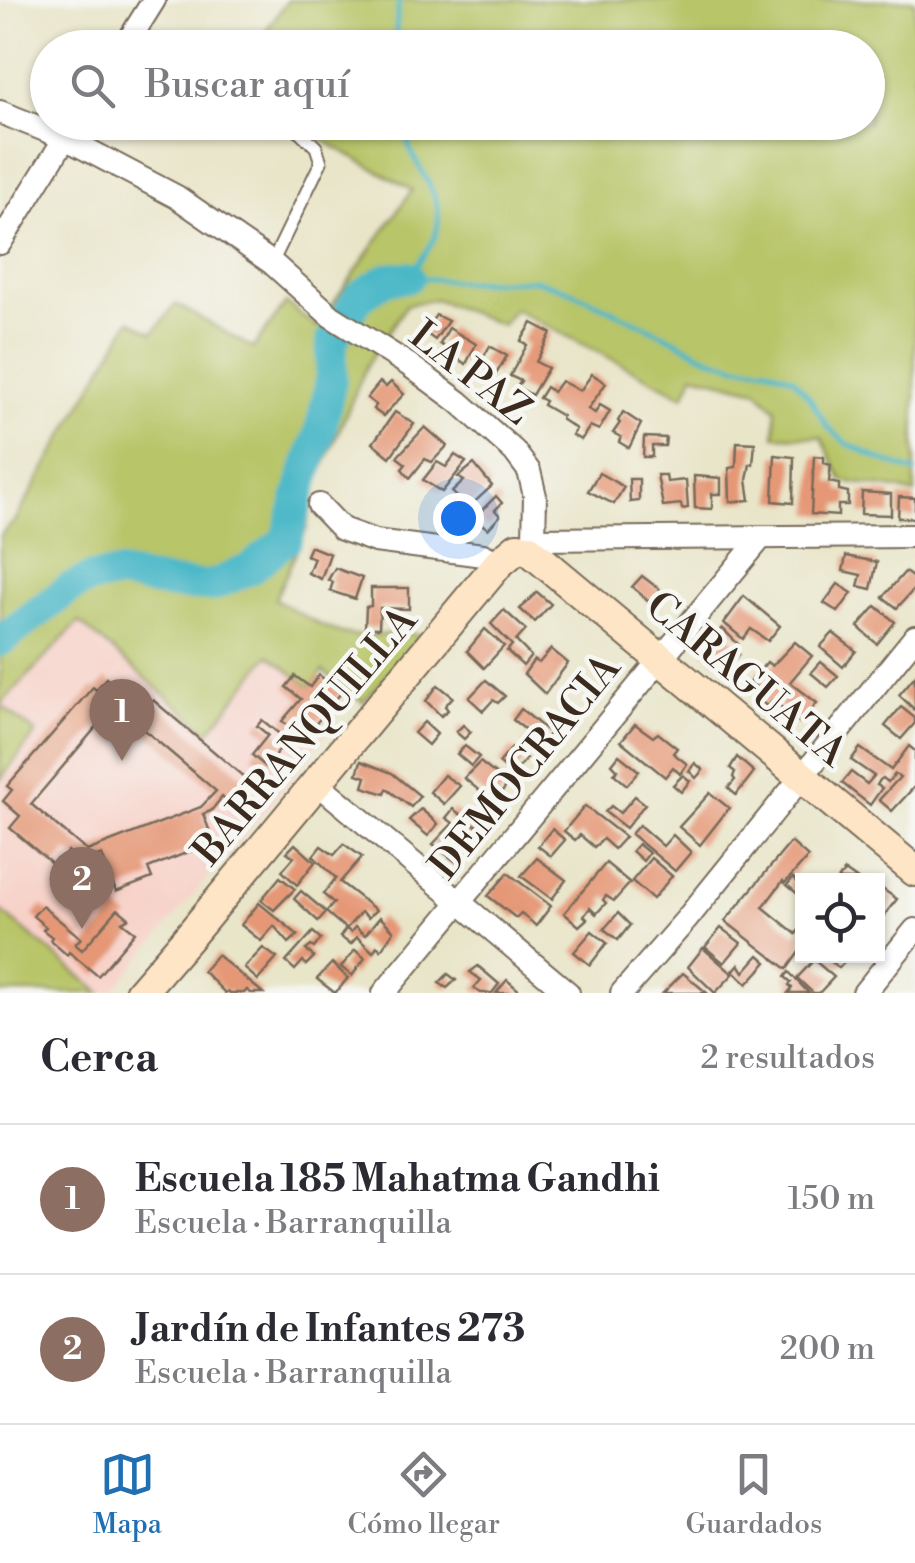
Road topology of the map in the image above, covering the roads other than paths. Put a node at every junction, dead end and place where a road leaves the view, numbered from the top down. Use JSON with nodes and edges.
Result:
{"nodes":[{"id":1,"x":154,"y":0,"type":"edge"},
{"id":2,"x":135,"y":30,"type":"edge"},
{"id":3,"x":0,"y":112,"type":"edge"},
{"id":4,"x":30,"y":120,"type":"edge"},
{"id":5,"x":64,"y":140,"type":"edge"},
{"id":6,"x":86,"y":140,"type":"edge"},
{"id":7,"x":309,"y":140,"type":"edge"},
{"id":8,"x":0,"y":243,"type":"edge"},
{"id":9,"x":272,"y":263,"type":"junction"},
{"id":10,"x":319,"y":506,"type":"dead end"},
{"id":11,"x":915,"y":536,"type":"edge"},
{"id":12,"x":760,"y":539,"type":"junction"},
{"id":13,"x":531,"y":544,"type":"junction"},
{"id":14,"x":499,"y":563,"type":"junction"},
{"id":15,"x":915,"y":637,"type":"edge"},
{"id":16,"x":661,"y":658,"type":"junction"},
{"id":17,"x":801,"y":775,"type":"junction"},
{"id":18,"x":316,"y":782,"type":"junction"},
{"id":19,"x":915,"y":870,"type":"edge"},
{"id":20,"x":461,"y":902,"type":"junction"},
{"id":21,"x":915,"y":930,"type":"edge"},
{"id":22,"x":140,"y":993,"type":"edge"},
{"id":23,"x":384,"y":993,"type":"edge"},
{"id":24,"x":568,"y":993,"type":"edge"},
{"id":25,"x":622,"y":993,"type":"edge"},
{"id":26,"x":864,"y":993,"type":"edge"}],
"edges":[{"from":1,"to":2,"type":"street"},
{"from":3,"to":4,"type":"street","name":"LA PAZ"},
{"from":5,"to":8,"type":"street"},
{"from":6,"to":9,"type":"street","name":"LA PAZ"},
{"from":7,"to":9,"type":"lane"},
{"from":9,"to":13,"type":"street","name":"LA PAZ"},
{"from":10,"to":14,"type":"street"},
{"from":11,"to":12,"type":"street"},
{"from":12,"to":13,"type":"street"},
{"from":12,"to":16,"type":"street","name":"DEMOCRACIA"},
{"from":13,"to":14,"type":"street","name":"BARRANQUILLA"},
{"from":13,"to":16,"type":"street","name":"CARAGUATA"},
{"from":14,"to":18,"type":"street","name":"BARRANQUILLA"},
{"from":15,"to":17,"type":"street"},
{"from":16,"to":17,"type":"street","name":"CARAGUATA"},
{"from":16,"to":20,"type":"street","name":"DEMOCRACIA"},
{"from":17,"to":19,"type":"street","name":"CARAGUATA"},
{"from":17,"to":25,"type":"street"},
{"from":18,"to":20,"type":"street"},
{"from":18,"to":22,"type":"street","name":"BARRANQUILLA"},
{"from":20,"to":23,"type":"street","name":"DEMOCRACIA"},
{"from":20,"to":24,"type":"street"},
{"from":21,"to":26,"type":"street"}]}
